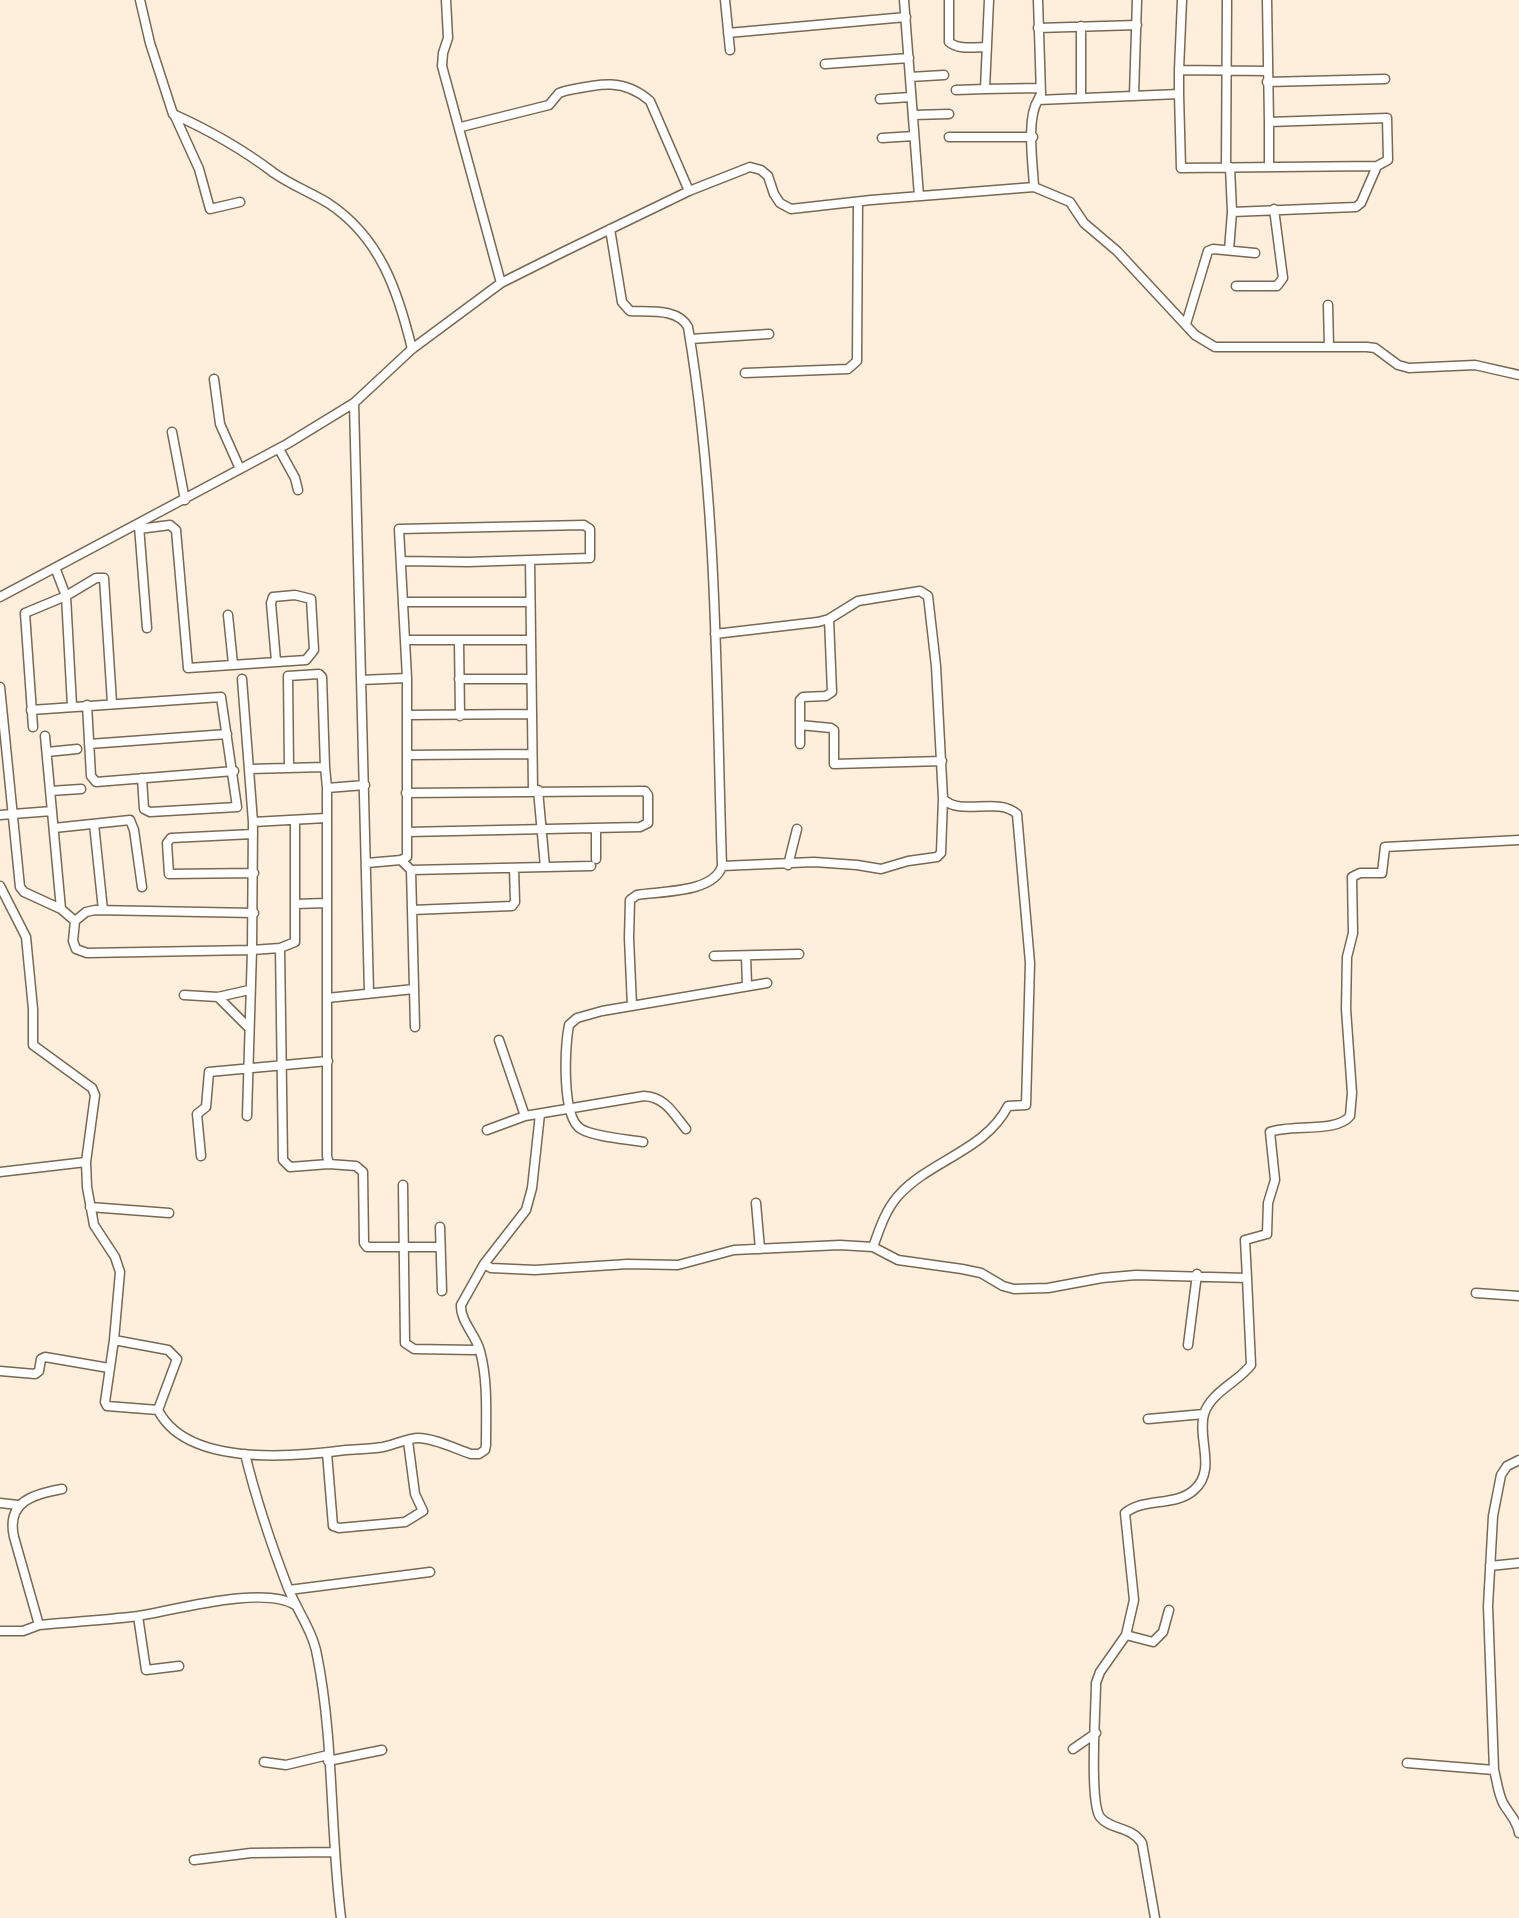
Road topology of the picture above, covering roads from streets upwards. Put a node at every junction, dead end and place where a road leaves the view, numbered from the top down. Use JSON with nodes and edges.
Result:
{"nodes":[{"id":1,"x":140,"y":0,"type":"edge"},
{"id":2,"x":446,"y":0,"type":"edge"},
{"id":3,"x":725,"y":0,"type":"edge"},
{"id":4,"x":904,"y":0,"type":"edge"},
{"id":5,"x":949,"y":0,"type":"edge"},
{"id":6,"x":989,"y":0,"type":"edge"},
{"id":7,"x":1038,"y":0,"type":"edge"},
{"id":8,"x":1137,"y":0,"type":"edge"},
{"id":9,"x":1182,"y":0,"type":"edge"},
{"id":10,"x":1227,"y":0,"type":"edge"},
{"id":11,"x":1267,"y":0,"type":"edge"},
{"id":12,"x":906,"y":17,"type":"junction"},
{"id":13,"x":1137,"y":25,"type":"junction"},
{"id":14,"x":1081,"y":26,"type":"junction"},
{"id":15,"x":1038,"y":28,"type":"junction"},
{"id":16,"x":728,"y":33,"type":"junction"},
{"id":17,"x":987,"y":47,"type":"junction"},
{"id":18,"x":730,"y":50,"type":"dead end"},
{"id":19,"x":909,"y":58,"type":"junction"},
{"id":20,"x":825,"y":64,"type":"dead end"},
{"id":21,"x":1179,"y":70,"type":"junction"},
{"id":22,"x":1267,"y":71,"type":"junction"},
{"id":23,"x":1226,"y":72,"type":"junction"},
{"id":24,"x":944,"y":75,"type":"dead end"},
{"id":25,"x":910,"y":77,"type":"junction"},
{"id":26,"x":1385,"y":79,"type":"dead end"},
{"id":27,"x":1267,"y":82,"type":"junction"},
{"id":28,"x":1040,"y":88,"type":"junction"},
{"id":29,"x":985,"y":89,"type":"junction"},
{"id":30,"x":956,"y":90,"type":"dead end"},
{"id":31,"x":1179,"y":94,"type":"junction"},
{"id":32,"x":1134,"y":95,"type":"junction"},
{"id":33,"x":911,"y":97,"type":"junction"},
{"id":34,"x":1081,"y":98,"type":"junction"},
{"id":35,"x":880,"y":99,"type":"dead end"},
{"id":36,"x":1038,"y":100,"type":"junction"},
{"id":37,"x":173,"y":114,"type":"junction"},
{"id":38,"x":949,"y":114,"type":"dead end"},
{"id":39,"x":913,"y":115,"type":"junction"},
{"id":40,"x":1269,"y":122,"type":"junction"},
{"id":41,"x":461,"y":127,"type":"junction"},
{"id":42,"x":914,"y":136,"type":"junction"},
{"id":43,"x":949,"y":137,"type":"dead end"},
{"id":44,"x":1033,"y":137,"type":"junction"},
{"id":45,"x":882,"y":138,"type":"dead end"},
{"id":46,"x":1269,"y":166,"type":"junction"},
{"id":47,"x":1377,"y":166,"type":"junction"},
{"id":48,"x":1228,"y":167,"type":"junction"},
{"id":49,"x":1034,"y":187,"type":"junction"},
{"id":50,"x":689,"y":191,"type":"junction"},
{"id":51,"x":919,"y":196,"type":"junction"},
{"id":52,"x":240,"y":202,"type":"dead end"},
{"id":53,"x":858,"y":202,"type":"junction"},
{"id":54,"x":1274,"y":209,"type":"junction"},
{"id":55,"x":1232,"y":212,"type":"junction"},
{"id":56,"x":610,"y":229,"type":"junction"},
{"id":57,"x":1229,"y":250,"type":"junction"},
{"id":58,"x":1255,"y":253,"type":"dead end"},
{"id":59,"x":501,"y":283,"type":"junction"},
{"id":60,"x":1236,"y":286,"type":"dead end"},
{"id":61,"x":1328,"y":305,"type":"dead end"},
{"id":62,"x":1186,"y":324,"type":"junction"},
{"id":63,"x":769,"y":334,"type":"dead end"},
{"id":64,"x":690,"y":339,"type":"junction"},
{"id":65,"x":1329,"y":347,"type":"junction"},
{"id":66,"x":412,"y":349,"type":"junction"},
{"id":67,"x":745,"y":373,"type":"dead end"},
{"id":68,"x":1519,"y":375,"type":"edge"},
{"id":69,"x":214,"y":379,"type":"dead end"},
{"id":70,"x":354,"y":403,"type":"junction"},
{"id":71,"x":172,"y":432,"type":"dead end"},
{"id":72,"x":279,"y":449,"type":"junction"},
{"id":73,"x":240,"y":469,"type":"junction"},
{"id":74,"x":298,"y":490,"type":"dead end"},
{"id":75,"x":185,"y":500,"type":"junction"},
{"id":76,"x":139,"y":527,"type":"junction"},
{"id":77,"x":530,"y":560,"type":"junction"},
{"id":78,"x":403,"y":561,"type":"junction"},
{"id":79,"x":56,"y":570,"type":"junction"},
{"id":80,"x":66,"y":596,"type":"junction"},
{"id":81,"x":0,"y":597,"type":"edge"},
{"id":82,"x":404,"y":602,"type":"junction"},
{"id":83,"x":530,"y":602,"type":"junction"},
{"id":84,"x":228,"y":615,"type":"dead end"},
{"id":85,"x":829,"y":619,"type":"junction"},
{"id":86,"x":147,"y":628,"type":"dead end"},
{"id":87,"x":715,"y":634,"type":"junction"},
{"id":88,"x":406,"y":640,"type":"junction"},
{"id":89,"x":530,"y":640,"type":"junction"},
{"id":90,"x":459,"y":641,"type":"junction"},
{"id":91,"x":276,"y":661,"type":"junction"},
{"id":92,"x":233,"y":664,"type":"junction"},
{"id":93,"x":407,"y":678,"type":"junction"},
{"id":94,"x":242,"y":679,"type":"dead end"},
{"id":95,"x":459,"y":679,"type":"junction"},
{"id":96,"x":530,"y":679,"type":"junction"},
{"id":97,"x":361,"y":680,"type":"junction"},
{"id":98,"x":0,"y":687,"type":"edge"},
{"id":99,"x":1,"y":698,"type":"edge"},
{"id":100,"x":112,"y":703,"type":"junction"},
{"id":101,"x":87,"y":705,"type":"junction"},
{"id":102,"x":72,"y":706,"type":"junction"},
{"id":103,"x":31,"y":710,"type":"junction"},
{"id":104,"x":530,"y":714,"type":"junction"},
{"id":105,"x":407,"y":715,"type":"junction"},
{"id":106,"x":460,"y":716,"type":"junction"},
{"id":107,"x":800,"y":725,"type":"junction"},
{"id":108,"x":33,"y":727,"type":"dead end"},
{"id":109,"x":227,"y":734,"type":"junction"},
{"id":110,"x":45,"y":736,"type":"dead end"},
{"id":111,"x":3,"y":738,"type":"edge"},
{"id":112,"x":89,"y":744,"type":"junction"},
{"id":113,"x":800,"y":744,"type":"dead end"},
{"id":114,"x":77,"y":749,"type":"dead end"},
{"id":115,"x":47,"y":752,"type":"junction"},
{"id":116,"x":532,"y":754,"type":"junction"},
{"id":117,"x":407,"y":755,"type":"junction"},
{"id":118,"x":942,"y":761,"type":"junction"},
{"id":119,"x":325,"y":767,"type":"junction"},
{"id":120,"x":289,"y":768,"type":"junction"},
{"id":121,"x":249,"y":769,"type":"junction"},
{"id":122,"x":234,"y":771,"type":"junction"},
{"id":123,"x":4,"y":776,"type":"edge"},
{"id":124,"x":142,"y":778,"type":"junction"},
{"id":125,"x":365,"y":785,"type":"junction"},
{"id":126,"x":327,"y":788,"type":"junction"},
{"id":127,"x":81,"y":789,"type":"dead end"},
{"id":128,"x":536,"y":790,"type":"junction"},
{"id":129,"x":50,"y":791,"type":"junction"},
{"id":130,"x":406,"y":793,"type":"junction"},
{"id":131,"x":943,"y":799,"type":"junction"},
{"id":132,"x":52,"y":811,"type":"junction"},
{"id":133,"x":13,"y":814,"type":"junction"},
{"id":134,"x":0,"y":815,"type":"edge"},
{"id":135,"x":326,"y":818,"type":"junction"},
{"id":136,"x":295,"y":820,"type":"junction"},
{"id":137,"x":253,"y":822,"type":"junction"},
{"id":138,"x":94,"y":824,"type":"junction"},
{"id":139,"x":54,"y":828,"type":"junction"},
{"id":140,"x":596,"y":828,"type":"junction"},
{"id":141,"x":541,"y":829,"type":"junction"},
{"id":142,"x":797,"y":829,"type":"dead end"},
{"id":143,"x":407,"y":832,"type":"junction"},
{"id":144,"x":253,"y":834,"type":"junction"},
{"id":145,"x":1519,"y":840,"type":"edge"},
{"id":146,"x":401,"y":860,"type":"junction"},
{"id":147,"x":367,"y":863,"type":"junction"},
{"id":148,"x":788,"y":865,"type":"junction"},
{"id":149,"x":722,"y":866,"type":"junction"},
{"id":150,"x":545,"y":867,"type":"junction"},
{"id":151,"x":514,"y":868,"type":"junction"},
{"id":152,"x":411,"y":870,"type":"junction"},
{"id":153,"x":254,"y":873,"type":"junction"},
{"id":154,"x":0,"y":886,"type":"edge"},
{"id":155,"x":142,"y":887,"type":"dead end"},
{"id":156,"x":325,"y":903,"type":"junction"},
{"id":157,"x":296,"y":904,"type":"junction"},
{"id":158,"x":61,"y":909,"type":"junction"},
{"id":159,"x":103,"y":910,"type":"junction"},
{"id":160,"x":412,"y":910,"type":"junction"},
{"id":161,"x":254,"y":913,"type":"junction"},
{"id":162,"x":75,"y":921,"type":"junction"},
{"id":163,"x":280,"y":948,"type":"junction"},
{"id":164,"x":252,"y":950,"type":"junction"},
{"id":165,"x":799,"y":954,"type":"dead end"},
{"id":166,"x":714,"y":956,"type":"dead end"},
{"id":167,"x":746,"y":956,"type":"junction"},
{"id":168,"x":767,"y":983,"type":"dead end"},
{"id":169,"x":747,"y":985,"type":"junction"},
{"id":170,"x":414,"y":989,"type":"junction"},
{"id":171,"x":249,"y":990,"type":"junction"},
{"id":172,"x":369,"y":992,"type":"junction"},
{"id":173,"x":184,"y":995,"type":"dead end"},
{"id":174,"x":218,"y":997,"type":"junction"},
{"id":175,"x":327,"y":998,"type":"junction"},
{"id":176,"x":632,"y":1006,"type":"junction"},
{"id":177,"x":248,"y":1027,"type":"junction"},
{"id":178,"x":415,"y":1027,"type":"dead end"},
{"id":179,"x":499,"y":1040,"type":"dead end"},
{"id":180,"x":328,"y":1061,"type":"junction"},
{"id":181,"x":282,"y":1066,"type":"junction"},
{"id":182,"x":248,"y":1068,"type":"junction"},
{"id":183,"x":568,"y":1109,"type":"junction"},
{"id":184,"x":540,"y":1114,"type":"junction"},
{"id":185,"x":247,"y":1116,"type":"dead end"},
{"id":186,"x":525,"y":1116,"type":"junction"},
{"id":187,"x":686,"y":1129,"type":"dead end"},
{"id":188,"x":487,"y":1130,"type":"dead end"},
{"id":189,"x":643,"y":1142,"type":"dead end"},
{"id":190,"x":201,"y":1156,"type":"dead end"},
{"id":191,"x":86,"y":1162,"type":"junction"},
{"id":192,"x":329,"y":1164,"type":"junction"},
{"id":193,"x":0,"y":1172,"type":"edge"},
{"id":194,"x":403,"y":1185,"type":"dead end"},
{"id":195,"x":756,"y":1203,"type":"dead end"},
{"id":196,"x":90,"y":1207,"type":"junction"},
{"id":197,"x":169,"y":1213,"type":"dead end"},
{"id":198,"x":440,"y":1227,"type":"dead end"},
{"id":199,"x":440,"y":1247,"type":"junction"},
{"id":200,"x":873,"y":1247,"type":"junction"},
{"id":201,"x":404,"y":1248,"type":"junction"},
{"id":202,"x":760,"y":1249,"type":"junction"},
{"id":203,"x":484,"y":1264,"type":"junction"},
{"id":204,"x":1197,"y":1274,"type":"junction"},
{"id":205,"x":1247,"y":1278,"type":"junction"},
{"id":206,"x":442,"y":1291,"type":"dead end"},
{"id":207,"x":1476,"y":1293,"type":"dead end"},
{"id":208,"x":1519,"y":1296,"type":"edge"},
{"id":209,"x":114,"y":1340,"type":"junction"},
{"id":210,"x":1188,"y":1345,"type":"dead end"},
{"id":211,"x":474,"y":1350,"type":"dead end"},
{"id":212,"x":109,"y":1368,"type":"junction"},
{"id":213,"x":0,"y":1371,"type":"edge"},
{"id":214,"x":158,"y":1410,"type":"junction"},
{"id":215,"x":1204,"y":1414,"type":"junction"},
{"id":216,"x":1148,"y":1419,"type":"dead end"},
{"id":217,"x":408,"y":1441,"type":"junction"},
{"id":218,"x":327,"y":1453,"type":"junction"},
{"id":219,"x":245,"y":1454,"type":"junction"},
{"id":220,"x":1519,"y":1460,"type":"edge"},
{"id":221,"x":62,"y":1489,"type":"dead end"},
{"id":222,"x":0,"y":1503,"type":"edge"},
{"id":223,"x":18,"y":1505,"type":"junction"},
{"id":224,"x":1519,"y":1563,"type":"edge"},
{"id":225,"x":1490,"y":1566,"type":"junction"},
{"id":226,"x":430,"y":1572,"type":"dead end"},
{"id":227,"x":289,"y":1590,"type":"junction"},
{"id":228,"x":297,"y":1606,"type":"junction"},
{"id":229,"x":1169,"y":1610,"type":"dead end"},
{"id":230,"x":138,"y":1616,"type":"junction"},
{"id":231,"x":39,"y":1625,"type":"junction"},
{"id":232,"x":0,"y":1631,"type":"edge"},
{"id":233,"x":1126,"y":1635,"type":"junction"},
{"id":234,"x":179,"y":1666,"type":"dead end"},
{"id":235,"x":1096,"y":1733,"type":"junction"},
{"id":236,"x":1073,"y":1749,"type":"dead end"},
{"id":237,"x":382,"y":1750,"type":"dead end"},
{"id":238,"x":328,"y":1758,"type":"junction"},
{"id":239,"x":264,"y":1762,"type":"dead end"},
{"id":240,"x":1407,"y":1763,"type":"dead end"},
{"id":241,"x":1494,"y":1770,"type":"junction"},
{"id":242,"x":1519,"y":1833,"type":"edge"},
{"id":243,"x":333,"y":1852,"type":"junction"},
{"id":244,"x":194,"y":1860,"type":"dead end"},
{"id":245,"x":341,"y":1918,"type":"edge"},
{"id":246,"x":1155,"y":1918,"type":"edge"}],
"edges":[{"from":1,"to":37,"type":"street"},
{"from":2,"to":41,"type":"street"},
{"from":3,"to":16,"type":"street"},
{"from":4,"to":12,"type":"street"},
{"from":5,"to":17,"type":"street"},
{"from":6,"to":17,"type":"street"},
{"from":7,"to":15,"type":"street"},
{"from":8,"to":13,"type":"street"},
{"from":9,"to":21,"type":"street"},
{"from":10,"to":23,"type":"street"},
{"from":11,"to":22,"type":"street"},
{"from":12,"to":16,"type":"street"},
{"from":12,"to":19,"type":"street"},
{"from":13,"to":14,"type":"street"},
{"from":13,"to":32,"type":"street"},
{"from":14,"to":15,"type":"street"},
{"from":14,"to":34,"type":"street"},
{"from":15,"to":28,"type":"street"},
{"from":16,"to":18,"type":"street"},
{"from":17,"to":29,"type":"street"},
{"from":19,"to":20,"type":"street"},
{"from":19,"to":25,"type":"street"},
{"from":21,"to":23,"type":"street"},
{"from":21,"to":31,"type":"street"},
{"from":22,"to":23,"type":"street"},
{"from":22,"to":27,"type":"street"},
{"from":23,"to":48,"type":"street"},
{"from":24,"to":25,"type":"street"},
{"from":25,"to":33,"type":"street"},
{"from":26,"to":27,"type":"street"},
{"from":27,"to":40,"type":"street"},
{"from":28,"to":29,"type":"street"},
{"from":28,"to":36,"type":"street"},
{"from":29,"to":30,"type":"street"},
{"from":31,"to":32,"type":"street"},
{"from":31,"to":48,"type":"street"},
{"from":32,"to":34,"type":"street"},
{"from":33,"to":35,"type":"street"},
{"from":33,"to":39,"type":"street"},
{"from":34,"to":36,"type":"street"},
{"from":36,"to":44,"type":"street"},
{"from":37,"to":52,"type":"street"},
{"from":37,"to":66,"type":"street"},
{"from":38,"to":39,"type":"street"},
{"from":39,"to":42,"type":"street"},
{"from":40,"to":46,"type":"street"},
{"from":40,"to":47,"type":"street"},
{"from":41,"to":50,"type":"street"},
{"from":41,"to":59,"type":"street"},
{"from":42,"to":45,"type":"street"},
{"from":42,"to":51,"type":"street"},
{"from":43,"to":44,"type":"street"},
{"from":44,"to":49,"type":"street"},
{"from":46,"to":47,"type":"street"},
{"from":46,"to":48,"type":"street"},
{"from":47,"to":54,"type":"street"},
{"from":48,"to":55,"type":"street"},
{"from":49,"to":51,"type":"street"},
{"from":49,"to":62,"type":"street"},
{"from":50,"to":53,"type":"street"},
{"from":50,"to":56,"type":"street"},
{"from":51,"to":53,"type":"street"},
{"from":53,"to":67,"type":"street"},
{"from":54,"to":55,"type":"street"},
{"from":54,"to":60,"type":"street"},
{"from":55,"to":57,"type":"street"},
{"from":56,"to":59,"type":"street"},
{"from":56,"to":64,"type":"street"},
{"from":57,"to":58,"type":"street"},
{"from":57,"to":62,"type":"street"},
{"from":59,"to":66,"type":"street"},
{"from":61,"to":65,"type":"street"},
{"from":62,"to":65,"type":"street"},
{"from":63,"to":64,"type":"street"},
{"from":64,"to":87,"type":"street"},
{"from":65,"to":68,"type":"street"},
{"from":66,"to":70,"type":"street"},
{"from":69,"to":73,"type":"street"},
{"from":70,"to":72,"type":"street"},
{"from":70,"to":97,"type":"street"},
{"from":71,"to":75,"type":"street"},
{"from":72,"to":73,"type":"street"},
{"from":72,"to":74,"type":"street"},
{"from":73,"to":75,"type":"street"},
{"from":75,"to":76,"type":"street"},
{"from":76,"to":79,"type":"street"},
{"from":76,"to":86,"type":"street"},
{"from":76,"to":92,"type":"street"},
{"from":77,"to":78,"type":"street"},
{"from":77,"to":78,"type":"street"},
{"from":77,"to":83,"type":"street"},
{"from":78,"to":82,"type":"street"},
{"from":79,"to":80,"type":"street"},
{"from":79,"to":81,"type":"street"},
{"from":80,"to":100,"type":"street"},
{"from":80,"to":102,"type":"street"},
{"from":80,"to":103,"type":"street"},
{"from":82,"to":83,"type":"street"},
{"from":82,"to":88,"type":"street"},
{"from":83,"to":89,"type":"street"},
{"from":84,"to":92,"type":"street"},
{"from":85,"to":87,"type":"street"},
{"from":85,"to":107,"type":"street"},
{"from":85,"to":118,"type":"street"},
{"from":87,"to":149,"type":"street"},
{"from":88,"to":90,"type":"street"},
{"from":88,"to":93,"type":"street"},
{"from":89,"to":90,"type":"street"},
{"from":89,"to":96,"type":"street"},
{"from":90,"to":95,"type":"street"},
{"from":91,"to":91,"type":"street"},
{"from":91,"to":92,"type":"street"},
{"from":93,"to":97,"type":"street"},
{"from":93,"to":105,"type":"street"},
{"from":94,"to":121,"type":"street"},
{"from":95,"to":96,"type":"street"},
{"from":95,"to":106,"type":"street"},
{"from":96,"to":104,"type":"street"},
{"from":97,"to":125,"type":"street"},
{"from":98,"to":99,"type":"street"},
{"from":99,"to":111,"type":"street"},
{"from":100,"to":101,"type":"street"},
{"from":100,"to":109,"type":"street"},
{"from":101,"to":102,"type":"street"},
{"from":101,"to":112,"type":"street"},
{"from":102,"to":103,"type":"street"},
{"from":103,"to":108,"type":"street"},
{"from":104,"to":106,"type":"street"},
{"from":104,"to":116,"type":"street"},
{"from":105,"to":106,"type":"street"},
{"from":105,"to":117,"type":"street"},
{"from":107,"to":113,"type":"street"},
{"from":107,"to":118,"type":"street"},
{"from":109,"to":112,"type":"street"},
{"from":109,"to":122,"type":"street"},
{"from":110,"to":115,"type":"street"},
{"from":111,"to":123,"type":"street"},
{"from":112,"to":124,"type":"street"},
{"from":114,"to":115,"type":"street"},
{"from":115,"to":129,"type":"street"},
{"from":116,"to":117,"type":"street"},
{"from":116,"to":128,"type":"street"},
{"from":117,"to":130,"type":"street"},
{"from":118,"to":131,"type":"street"},
{"from":119,"to":120,"type":"street"},
{"from":119,"to":120,"type":"street"},
{"from":119,"to":126,"type":"street"},
{"from":120,"to":121,"type":"street"},
{"from":121,"to":137,"type":"street"},
{"from":122,"to":124,"type":"street"},
{"from":122,"to":124,"type":"street"},
{"from":123,"to":133,"type":"street"},
{"from":125,"to":126,"type":"street"},
{"from":125,"to":147,"type":"street"},
{"from":126,"to":135,"type":"street"},
{"from":127,"to":129,"type":"street"},
{"from":128,"to":130,"type":"street"},
{"from":128,"to":140,"type":"street"},
{"from":128,"to":141,"type":"street"},
{"from":129,"to":132,"type":"street"},
{"from":130,"to":143,"type":"street"},
{"from":131,"to":148,"type":"street"},
{"from":131,"to":200,"type":"street"},
{"from":132,"to":133,"type":"street"},
{"from":132,"to":139,"type":"street"},
{"from":133,"to":134,"type":"street"},
{"from":133,"to":158,"type":"street"},
{"from":135,"to":136,"type":"street"},
{"from":135,"to":156,"type":"street"},
{"from":136,"to":137,"type":"street"},
{"from":136,"to":157,"type":"street"},
{"from":137,"to":144,"type":"street"},
{"from":138,"to":139,"type":"street"},
{"from":138,"to":155,"type":"street"},
{"from":138,"to":159,"type":"street"},
{"from":139,"to":158,"type":"street"},
{"from":140,"to":141,"type":"street"},
{"from":140,"to":150,"type":"street"},
{"from":141,"to":143,"type":"street"},
{"from":141,"to":150,"type":"street"},
{"from":142,"to":148,"type":"street"},
{"from":143,"to":146,"type":"street"},
{"from":144,"to":153,"type":"street"},
{"from":144,"to":153,"type":"street"},
{"from":145,"to":205,"type":"street"},
{"from":146,"to":147,"type":"street"},
{"from":146,"to":152,"type":"street"},
{"from":147,"to":172,"type":"street"},
{"from":148,"to":149,"type":"street"},
{"from":149,"to":176,"type":"street"},
{"from":150,"to":151,"type":"street"},
{"from":151,"to":152,"type":"street"},
{"from":151,"to":160,"type":"street"},
{"from":152,"to":160,"type":"street"},
{"from":153,"to":161,"type":"street"},
{"from":154,"to":191,"type":"street"},
{"from":156,"to":157,"type":"street"},
{"from":156,"to":175,"type":"street"},
{"from":157,"to":163,"type":"street"},
{"from":158,"to":162,"type":"street"},
{"from":159,"to":161,"type":"street"},
{"from":159,"to":162,"type":"street"},
{"from":160,"to":170,"type":"street"},
{"from":161,"to":164,"type":"street"},
{"from":162,"to":164,"type":"street"},
{"from":163,"to":164,"type":"street"},
{"from":163,"to":181,"type":"street"},
{"from":164,"to":171,"type":"street"},
{"from":165,"to":167,"type":"street"},
{"from":166,"to":167,"type":"street"},
{"from":167,"to":169,"type":"street"},
{"from":168,"to":169,"type":"street"},
{"from":169,"to":176,"type":"street"},
{"from":170,"to":172,"type":"street"},
{"from":170,"to":178,"type":"street"},
{"from":171,"to":174,"type":"street"},
{"from":171,"to":177,"type":"street"},
{"from":172,"to":175,"type":"street"},
{"from":173,"to":174,"type":"street"},
{"from":174,"to":177,"type":"street"},
{"from":175,"to":180,"type":"street"},
{"from":176,"to":183,"type":"street"},
{"from":177,"to":182,"type":"street"},
{"from":179,"to":186,"type":"street"},
{"from":180,"to":181,"type":"street"},
{"from":180,"to":192,"type":"street"},
{"from":181,"to":182,"type":"street"},
{"from":181,"to":192,"type":"street"},
{"from":182,"to":185,"type":"street"},
{"from":182,"to":190,"type":"street"},
{"from":183,"to":184,"type":"street"},
{"from":183,"to":187,"type":"street"},
{"from":183,"to":189,"type":"street"},
{"from":184,"to":186,"type":"street"},
{"from":184,"to":203,"type":"street"},
{"from":186,"to":188,"type":"street"},
{"from":191,"to":193,"type":"street"},
{"from":191,"to":196,"type":"street"},
{"from":192,"to":201,"type":"street"},
{"from":194,"to":201,"type":"street"},
{"from":195,"to":202,"type":"street"},
{"from":196,"to":197,"type":"street"},
{"from":196,"to":209,"type":"street"},
{"from":198,"to":199,"type":"street"},
{"from":199,"to":201,"type":"street"},
{"from":199,"to":206,"type":"street"},
{"from":200,"to":202,"type":"street"},
{"from":200,"to":204,"type":"street"},
{"from":201,"to":211,"type":"street"},
{"from":202,"to":203,"type":"street"},
{"from":203,"to":217,"type":"street"},
{"from":204,"to":205,"type":"street"},
{"from":204,"to":210,"type":"street"},
{"from":205,"to":215,"type":"street"},
{"from":207,"to":208,"type":"street"},
{"from":209,"to":212,"type":"street"},
{"from":209,"to":214,"type":"street"},
{"from":212,"to":213,"type":"street"},
{"from":212,"to":214,"type":"street"},
{"from":214,"to":219,"type":"street"},
{"from":215,"to":216,"type":"street"},
{"from":215,"to":233,"type":"street"},
{"from":217,"to":218,"type":"street"},
{"from":217,"to":218,"type":"street"},
{"from":218,"to":219,"type":"street"},
{"from":219,"to":227,"type":"street"},
{"from":220,"to":225,"type":"street"},
{"from":221,"to":223,"type":"street"},
{"from":222,"to":223,"type":"street"},
{"from":223,"to":231,"type":"street"},
{"from":224,"to":225,"type":"street"},
{"from":225,"to":241,"type":"street"},
{"from":226,"to":227,"type":"street"},
{"from":227,"to":228,"type":"street"},
{"from":228,"to":230,"type":"street"},
{"from":228,"to":238,"type":"street"},
{"from":229,"to":233,"type":"street"},
{"from":230,"to":231,"type":"street"},
{"from":230,"to":234,"type":"street"},
{"from":231,"to":232,"type":"street"},
{"from":233,"to":235,"type":"street"},
{"from":235,"to":236,"type":"street"},
{"from":235,"to":246,"type":"street"},
{"from":237,"to":238,"type":"street"},
{"from":238,"to":239,"type":"street"},
{"from":238,"to":243,"type":"street"},
{"from":240,"to":241,"type":"street"},
{"from":241,"to":242,"type":"street"},
{"from":243,"to":244,"type":"street"},
{"from":243,"to":245,"type":"street"}]}
